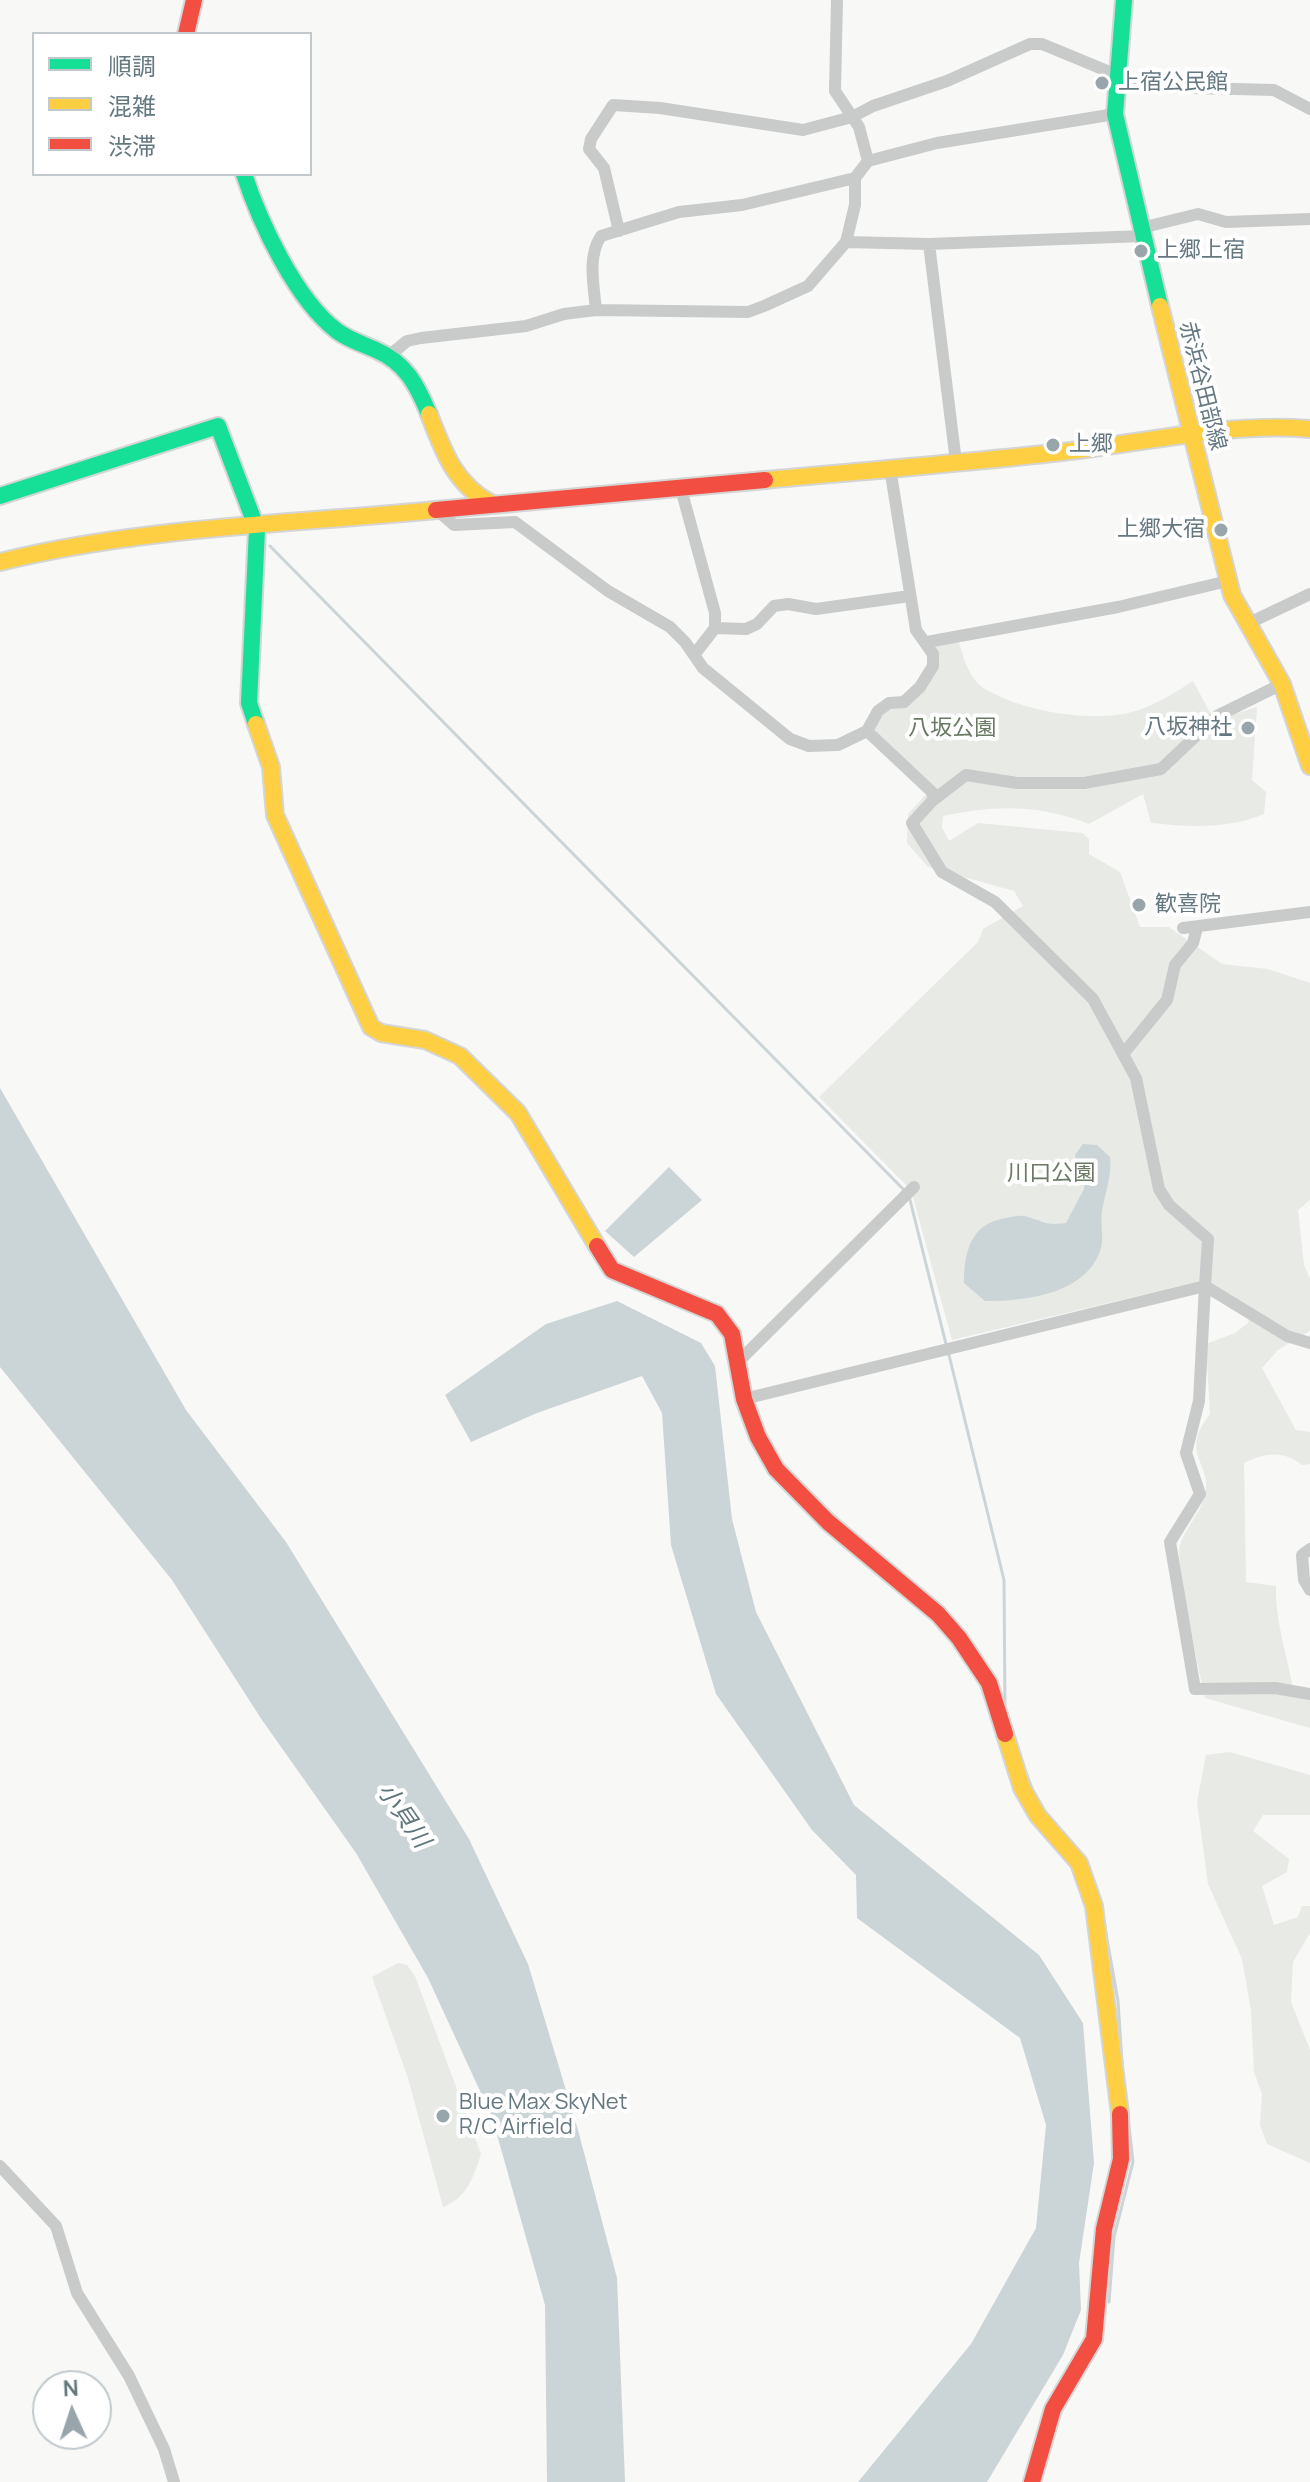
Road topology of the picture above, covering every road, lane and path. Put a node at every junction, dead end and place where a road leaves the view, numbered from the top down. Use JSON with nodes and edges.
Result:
{"nodes":[{"id":1,"x":194,"y":0,"type":"edge"},
{"id":2,"x":837,"y":0,"type":"edge"},
{"id":3,"x":1124,"y":0,"type":"edge"},
{"id":4,"x":186,"y":32,"type":"edge"},
{"id":5,"x":1116,"y":81,"type":"junction"},
{"id":6,"x":1310,"y":109,"type":"edge"},
{"id":7,"x":1115,"y":114,"type":"junction"},
{"id":8,"x":852,"y":117,"type":"junction"},
{"id":9,"x":868,"y":161,"type":"junction"},
{"id":10,"x":245,"y":176,"type":"edge"},
{"id":11,"x":855,"y":178,"type":"junction"},
{"id":12,"x":1310,"y":219,"type":"edge"},
{"id":13,"x":619,"y":231,"type":"junction"},
{"id":14,"x":1142,"y":232,"type":"junction"},
{"id":15,"x":846,"y":242,"type":"junction"},
{"id":16,"x":929,"y":244,"type":"junction"},
{"id":17,"x":596,"y":310,"type":"junction"},
{"id":18,"x":390,"y":355,"type":"junction"},
{"id":19,"x":1310,"y":429,"type":"edge"},
{"id":20,"x":1191,"y":435,"type":"junction"},
{"id":21,"x":956,"y":462,"type":"junction"},
{"id":22,"x":890,"y":468,"type":"junction"},
{"id":23,"x":681,"y":489,"type":"junction"},
{"id":24,"x":0,"y":496,"type":"edge"},
{"id":25,"x":497,"y":506,"type":"junction"},
{"id":26,"x":438,"y":511,"type":"junction"},
{"id":27,"x":257,"y":529,"type":"junction"},
{"id":28,"x":0,"y":562,"type":"edge"},
{"id":29,"x":1228,"y":581,"type":"junction"},
{"id":30,"x":1310,"y":594,"type":"edge"},
{"id":31,"x":910,"y":596,"type":"junction"},
{"id":32,"x":1247,"y":624,"type":"junction"},
{"id":33,"x":715,"y":628,"type":"junction"},
{"id":34,"x":927,"y":642,"type":"junction"},
{"id":35,"x":694,"y":655,"type":"junction"},
{"id":36,"x":1282,"y":684,"type":"junction"},
{"id":37,"x":867,"y":731,"type":"junction"},
{"id":38,"x":1310,"y":766,"type":"edge"},
{"id":39,"x":932,"y":801,"type":"junction"},
{"id":40,"x":1310,"y":912,"type":"edge"},
{"id":41,"x":1183,"y":928,"type":"dead end"},
{"id":42,"x":1197,"y":928,"type":"junction"},
{"id":43,"x":1124,"y":1053,"type":"junction"},
{"id":44,"x":914,"y":1187,"type":"dead end"},
{"id":45,"x":1205,"y":1286,"type":"junction"},
{"id":46,"x":1310,"y":1343,"type":"edge"},
{"id":47,"x":739,"y":1361,"type":"junction"},
{"id":48,"x":744,"y":1399,"type":"junction"},
{"id":49,"x":1310,"y":1549,"type":"edge"},
{"id":50,"x":1310,"y":1590,"type":"edge"},
{"id":51,"x":1310,"y":1694,"type":"edge"},
{"id":52,"x":0,"y":2166,"type":"edge"},
{"id":53,"x":174,"y":2482,"type":"edge"},
{"id":54,"x":1032,"y":2482,"type":"edge"}],
"edges":[{"from":1,"to":4,"type":"street"},
{"from":2,"to":8,"type":"street"},
{"from":3,"to":5,"type":"street","name":"赤浜谷田部線"},
{"from":5,"to":6,"type":"street"},
{"from":5,"to":7,"type":"street","name":"赤浜谷田部線"},
{"from":5,"to":8,"type":"street"},
{"from":7,"to":9,"type":"street"},
{"from":7,"to":14,"type":"street","name":"赤浜谷田部線"},
{"from":8,"to":9,"type":"street"},
{"from":8,"to":13,"type":"street"},
{"from":9,"to":11,"type":"street"},
{"from":10,"to":18,"type":"street"},
{"from":11,"to":13,"type":"street"},
{"from":11,"to":15,"type":"street"},
{"from":12,"to":14,"type":"street"},
{"from":13,"to":17,"type":"street"},
{"from":14,"to":16,"type":"street"},
{"from":14,"to":20,"type":"street","name":"赤浜谷田部線"},
{"from":15,"to":16,"type":"street"},
{"from":15,"to":17,"type":"street"},
{"from":16,"to":21,"type":"street"},
{"from":17,"to":18,"type":"street"},
{"from":18,"to":25,"type":"street"},
{"from":19,"to":20,"type":"street"},
{"from":20,"to":21,"type":"street"},
{"from":20,"to":29,"type":"street","name":"赤浜谷田部線"},
{"from":21,"to":22,"type":"street"},
{"from":22,"to":23,"type":"street"},
{"from":22,"to":31,"type":"street"},
{"from":23,"to":25,"type":"street"},
{"from":23,"to":33,"type":"street"},
{"from":24,"to":27,"type":"street"},
{"from":25,"to":26,"type":"street"},
{"from":26,"to":27,"type":"street"},
{"from":26,"to":35,"type":"street"},
{"from":27,"to":28,"type":"street"},
{"from":27,"to":47,"type":"street"},
{"from":29,"to":32,"type":"street","name":"赤浜谷田部線"},
{"from":29,"to":34,"type":"street"},
{"from":30,"to":32,"type":"street"},
{"from":31,"to":33,"type":"street"},
{"from":31,"to":34,"type":"street"},
{"from":32,"to":36,"type":"street","name":"赤浜谷田部線"},
{"from":33,"to":35,"type":"street"},
{"from":34,"to":37,"type":"street"},
{"from":35,"to":37,"type":"street"},
{"from":36,"to":38,"type":"street","name":"赤浜谷田部線"},
{"from":36,"to":39,"type":"street"},
{"from":37,"to":39,"type":"street"},
{"from":39,"to":43,"type":"street"},
{"from":40,"to":42,"type":"street"},
{"from":41,"to":42,"type":"street"},
{"from":42,"to":43,"type":"street"},
{"from":43,"to":45,"type":"street"},
{"from":44,"to":47,"type":"street"},
{"from":45,"to":46,"type":"street"},
{"from":45,"to":48,"type":"street"},
{"from":45,"to":51,"type":"street"},
{"from":47,"to":48,"type":"street"},
{"from":48,"to":54,"type":"street"},
{"from":49,"to":50,"type":"street"},
{"from":52,"to":53,"type":"street"}]}
